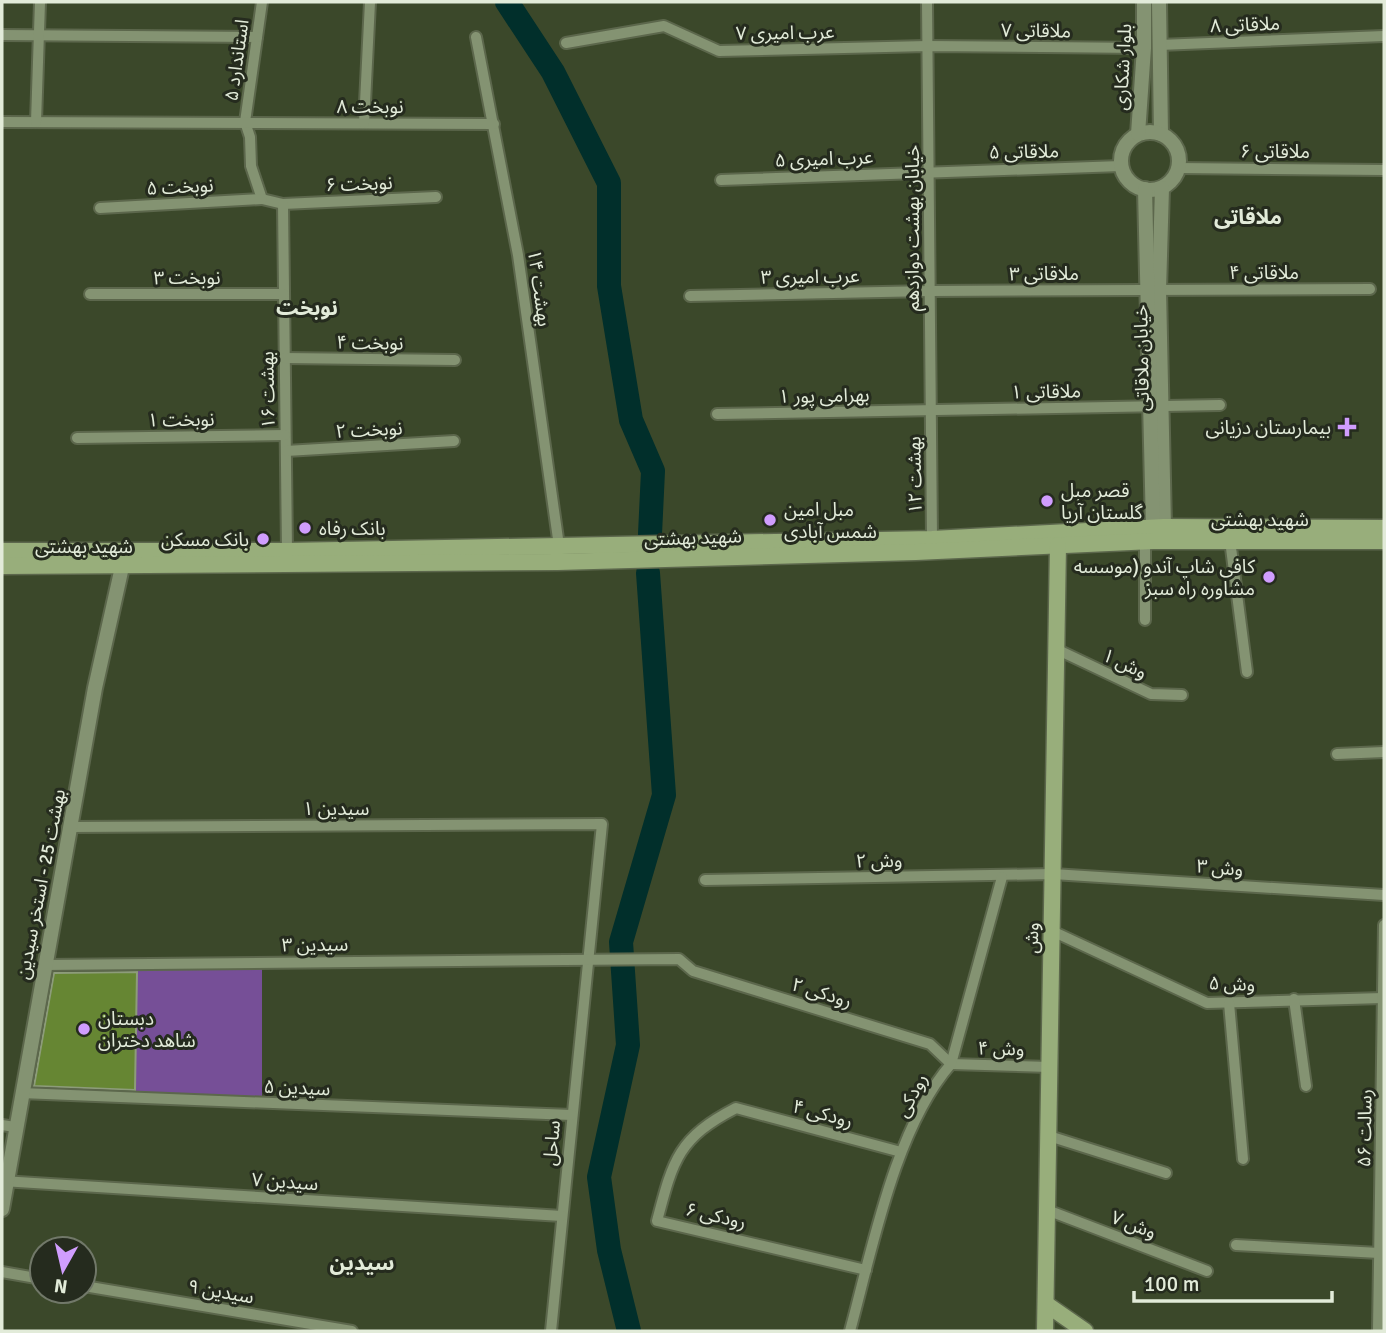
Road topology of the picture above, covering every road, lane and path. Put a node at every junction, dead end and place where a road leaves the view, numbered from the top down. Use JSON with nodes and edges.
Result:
{"nodes":[{"id":1,"x":40,"y":2,"type":"edge"},
{"id":2,"x":262,"y":2,"type":"edge"},
{"id":3,"x":370,"y":2,"type":"edge"},
{"id":4,"x":927,"y":2,"type":"edge"},
{"id":5,"x":1144,"y":2,"type":"edge"},
{"id":6,"x":1159,"y":2,"type":"edge"},
{"id":7,"x":2,"y":35,"type":"edge"},
{"id":8,"x":39,"y":36,"type":"junction"},
{"id":9,"x":1384,"y":36,"type":"edge"},
{"id":10,"x":257,"y":37,"type":"junction"},
{"id":11,"x":476,"y":37,"type":"dead end"},
{"id":12,"x":566,"y":43,"type":"dead end"},
{"id":13,"x":1160,"y":44,"type":"junction"},
{"id":14,"x":927,"y":46,"type":"junction"},
{"id":15,"x":1144,"y":48,"type":"junction"},
{"id":16,"x":2,"y":122,"type":"edge"},
{"id":17,"x":36,"y":122,"type":"junction"},
{"id":18,"x":245,"y":122,"type":"junction"},
{"id":19,"x":364,"y":123,"type":"junction"},
{"id":20,"x":494,"y":124,"type":"junction"},
{"id":21,"x":1138,"y":134,"type":"junction"},
{"id":22,"x":1161,"y":134,"type":"junction"},
{"id":23,"x":1121,"y":166,"type":"junction"},
{"id":24,"x":1178,"y":168,"type":"junction"},
{"id":25,"x":1384,"y":170,"type":"edge"},
{"id":26,"x":929,"y":171,"type":"junction"},
{"id":27,"x":721,"y":180,"type":"dead end"},
{"id":28,"x":1162,"y":187,"type":"junction"},
{"id":29,"x":1145,"y":189,"type":"junction"},
{"id":30,"x":436,"y":197,"type":"dead end"},
{"id":31,"x":262,"y":199,"type":"junction"},
{"id":32,"x":283,"y":204,"type":"junction"},
{"id":33,"x":100,"y":208,"type":"dead end"},
{"id":34,"x":1370,"y":289,"type":"dead end"},
{"id":35,"x":930,"y":291,"type":"junction"},
{"id":36,"x":1152,"y":291,"type":"junction"},
{"id":37,"x":90,"y":294,"type":"dead end"},
{"id":38,"x":284,"y":294,"type":"junction"},
{"id":39,"x":690,"y":296,"type":"dead end"},
{"id":40,"x":284,"y":358,"type":"junction"},
{"id":41,"x":455,"y":360,"type":"dead end"},
{"id":42,"x":1220,"y":405,"type":"dead end"},
{"id":43,"x":1155,"y":408,"type":"junction"},
{"id":44,"x":931,"y":410,"type":"junction"},
{"id":45,"x":717,"y":414,"type":"dead end"},
{"id":46,"x":285,"y":435,"type":"junction"},
{"id":47,"x":78,"y":438,"type":"dead end"},
{"id":48,"x":454,"y":441,"type":"dead end"},
{"id":49,"x":286,"y":451,"type":"junction"},
{"id":50,"x":1384,"y":528,"type":"edge"},
{"id":51,"x":1156,"y":535,"type":"junction"},
{"id":52,"x":932,"y":539,"type":"junction"},
{"id":53,"x":1230,"y":540,"type":"junction"},
{"id":54,"x":1384,"y":541,"type":"edge"},
{"id":55,"x":1058,"y":545,"type":"junction"},
{"id":56,"x":559,"y":546,"type":"junction"},
{"id":57,"x":2,"y":551,"type":"edge"},
{"id":58,"x":287,"y":551,"type":"junction"},
{"id":59,"x":2,"y":566,"type":"edge"},
{"id":60,"x":122,"y":567,"type":"junction"},
{"id":61,"x":1145,"y":620,"type":"dead end"},
{"id":62,"x":1056,"y":649,"type":"junction"},
{"id":63,"x":1247,"y":673,"type":"dead end"},
{"id":64,"x":1182,"y":695,"type":"dead end"},
{"id":65,"x":1384,"y":752,"type":"edge"},
{"id":66,"x":1336,"y":754,"type":"dead end"},
{"id":67,"x":602,"y":824,"type":"joint"},
{"id":68,"x":70,"y":827,"type":"junction"},
{"id":69,"x":1053,"y":874,"type":"junction"},
{"id":70,"x":1002,"y":877,"type":"junction"},
{"id":71,"x":705,"y":880,"type":"dead end"},
{"id":72,"x":1384,"y":895,"type":"edge"},
{"id":73,"x":1384,"y":925,"type":"edge"},
{"id":74,"x":1052,"y":931,"type":"junction"},
{"id":75,"x":586,"y":957,"type":"junction"},
{"id":76,"x":679,"y":959,"type":"joint"},
{"id":77,"x":44,"y":965,"type":"junction"},
{"id":78,"x":1383,"y":998,"type":"edge"},
{"id":79,"x":1294,"y":999,"type":"junction"},
{"id":80,"x":1229,"y":1003,"type":"junction"},
{"id":81,"x":951,"y":1064,"type":"junction"},
{"id":82,"x":1050,"y":1067,"type":"junction"},
{"id":83,"x":1306,"y":1086,"type":"dead end"},
{"id":84,"x":21,"y":1093,"type":"junction"},
{"id":85,"x":736,"y":1108,"type":"joint"},
{"id":86,"x":572,"y":1115,"type":"junction"},
{"id":87,"x":9,"y":1126,"type":"edge"},
{"id":88,"x":1049,"y":1136,"type":"junction"},
{"id":89,"x":901,"y":1152,"type":"junction"},
{"id":90,"x":1243,"y":1158,"type":"dead end"},
{"id":91,"x":1166,"y":1173,"type":"dead end"},
{"id":92,"x":4,"y":1181,"type":"edge"},
{"id":93,"x":2,"y":1209,"type":"edge"},
{"id":94,"x":1048,"y":1210,"type":"junction"},
{"id":95,"x":562,"y":1216,"type":"junction"},
{"id":96,"x":1236,"y":1245,"type":"dead end"},
{"id":97,"x":1379,"y":1253,"type":"junction"},
{"id":98,"x":866,"y":1270,"type":"junction"},
{"id":99,"x":1207,"y":1271,"type":"dead end"},
{"id":100,"x":2,"y":1272,"type":"edge"},
{"id":101,"x":28,"y":1277,"type":"edge"},
{"id":102,"x":98,"y":1288,"type":"edge"},
{"id":103,"x":1046,"y":1304,"type":"junction"},
{"id":104,"x":352,"y":1331,"type":"edge"},
{"id":105,"x":551,"y":1331,"type":"edge"},
{"id":106,"x":850,"y":1331,"type":"edge"},
{"id":107,"x":1045,"y":1331,"type":"edge"},
{"id":108,"x":1085,"y":1331,"type":"edge"},
{"id":109,"x":1378,"y":1331,"type":"edge"}],
"edges":[{"from":1,"to":8,"type":"street"},
{"from":2,"to":10,"type":"street","name":"۵ استاندارد"},
{"from":3,"to":19,"type":"street"},
{"from":4,"to":14,"type":"street","name":"خیابان بهشت دوازدهم"},
{"from":5,"to":15,"type":"main road","name":"بلوار شکاری"},
{"from":6,"to":13,"type":"main road","name":"بلوار شکاری"},
{"from":7,"to":8,"type":"street"},
{"from":8,"to":10,"type":"street"},
{"from":8,"to":17,"type":"street"},
{"from":9,"to":13,"type":"street","name":"ملاقاتی ۸"},
{"from":10,"to":18,"type":"street","name":"۵ استاندارد"},
{"from":11,"to":20,"type":"street","name":"بهشت ۱۴"},
{"from":12,"to":14,"type":"street","name":"۷ عرب امیری"},
{"from":13,"to":22,"type":"main road","name":"بلوار شکاری"},
{"from":14,"to":15,"type":"street","name":"۷ ملاقاتی"},
{"from":14,"to":26,"type":"street","name":"خیابان بهشت دوازدهم"},
{"from":15,"to":21,"type":"main road","name":"بلوار شکاری"},
{"from":16,"to":17,"type":"street","name":"۸ نوبخت"},
{"from":17,"to":18,"type":"street","name":"۸ نوبخت"},
{"from":18,"to":19,"type":"street","name":"۸ نوبخت"},
{"from":18,"to":31,"type":"street"},
{"from":19,"to":20,"type":"street","name":"۸ نوبخت"},
{"from":20,"to":56,"type":"street","name":"بهشت ۱۴"},
{"from":21,"to":22,"type":"main road"},
{"from":21,"to":23,"type":"main road"},
{"from":22,"to":24,"type":"main road"},
{"from":23,"to":26,"type":"street","name":"ملاقاتی ۵"},
{"from":23,"to":29,"type":"main road"},
{"from":24,"to":25,"type":"street","name":"۶ ملاقاتی"},
{"from":24,"to":28,"type":"main road"},
{"from":26,"to":27,"type":"street","name":"۵ عرب امیری"},
{"from":26,"to":35,"type":"street","name":"خیابان بهشت دوازدهم"},
{"from":28,"to":29,"type":"main road"},
{"from":28,"to":36,"type":"main road","name":"خیابان ملاقاتی"},
{"from":29,"to":36,"type":"main road","name":"خیابان ملاقاتی"},
{"from":30,"to":32,"type":"street","name":"نوبخت ۶"},
{"from":31,"to":32,"type":"street"},
{"from":31,"to":33,"type":"street","name":"۵ نوبخت"},
{"from":32,"to":38,"type":"street","name":"۱۶ بهشت"},
{"from":34,"to":36,"type":"street","name":"ملاقاتی ۴"},
{"from":35,"to":36,"type":"street","name":"ملاقاتی ۳"},
{"from":35,"to":39,"type":"street","name":"۳ عرب امیری"},
{"from":35,"to":44,"type":"street","name":"خیابان بهشت دوازدهم"},
{"from":36,"to":43,"type":"main road","name":"خیابان ملاقاتی"},
{"from":37,"to":38,"type":"street","name":"۳ نوبخت"},
{"from":38,"to":40,"type":"street","name":"۱۶ بهشت"},
{"from":40,"to":41,"type":"street","name":"۴ نوبخت"},
{"from":40,"to":46,"type":"street","name":"۱۶ بهشت"},
{"from":42,"to":43,"type":"street","name":"ملاقاتی ۱"},
{"from":43,"to":44,"type":"street","name":"ملاقاتی ۱"},
{"from":43,"to":51,"type":"main road","name":"خیابان ملاقاتی"},
{"from":44,"to":45,"type":"street","name":"۱ بهرامی پور"},
{"from":44,"to":52,"type":"street","name":"۱۲ بهشت"},
{"from":46,"to":47,"type":"street","name":"۱ نوبخت"},
{"from":46,"to":49,"type":"street","name":"۱۶ بهشت"},
{"from":48,"to":49,"type":"street","name":"۲ نوبخت"},
{"from":49,"to":58,"type":"street","name":"۱۶ بهشت"},
{"from":50,"to":51,"type":"main road","name":"شهید بهشتی"},
{"from":51,"to":52,"type":"main road","name":"شهید بهشتی"},
{"from":51,"to":53,"type":"main road","name":"شهید بهشتی"},
{"from":51,"to":55,"type":"main road","name":"شهید بهشتی"},
{"from":51,"to":61,"type":"street"},
{"from":52,"to":56,"type":"main road","name":"شهید بهشتی"},
{"from":53,"to":54,"type":"main road","name":"شهید بهشتی"},
{"from":53,"to":63,"type":"street"},
{"from":55,"to":60,"type":"main road","name":"شهید بهشتی"},
{"from":55,"to":62,"type":"main road","name":"وش"},
{"from":56,"to":58,"type":"main road","name":"شهید بهشتی"},
{"from":57,"to":58,"type":"main road","name":"شهید بهشتی"},
{"from":59,"to":60,"type":"main road","name":"شهید بهشتی"},
{"from":60,"to":68,"type":"main road","name":"بهشت 25 - استخر سیدین"},
{"from":62,"to":64,"type":"street","name":"وش ۱"},
{"from":62,"to":69,"type":"main road","name":"وش"},
{"from":65,"to":66,"type":"street"},
{"from":67,"to":68,"type":"street","name":"سیدین ۱"},
{"from":67,"to":75,"type":"street","name":"ساحل"},
{"from":68,"to":77,"type":"main road","name":"بهشت 25 - استخر سیدین"},
{"from":69,"to":70,"type":"street","name":"وش ۲"},
{"from":69,"to":72,"type":"street","name":"وش ۳"},
{"from":69,"to":74,"type":"main road","name":"وش"},
{"from":70,"to":71,"type":"street","name":"وش ۲"},
{"from":70,"to":81,"type":"street","name":"رودکی"},
{"from":73,"to":78,"type":"street","name":"۵۶ رسالت"},
{"from":74,"to":80,"type":"street","name":"وش ۵"},
{"from":74,"to":82,"type":"main road","name":"وش"},
{"from":75,"to":76,"type":"street","name":"سیدین ۳"},
{"from":75,"to":77,"type":"street","name":"سیدین ۳"},
{"from":75,"to":86,"type":"street","name":"ساحل"},
{"from":76,"to":81,"type":"street","name":"رودکی ۲"},
{"from":77,"to":84,"type":"main road","name":"بهشت 25 - استخر سیدین"},
{"from":78,"to":79,"type":"street","name":"وش ۵"},
{"from":78,"to":97,"type":"street","name":"۵۶ رسالت"},
{"from":79,"to":80,"type":"street","name":"وش ۵"},
{"from":79,"to":83,"type":"street"},
{"from":80,"to":90,"type":"street"},
{"from":81,"to":82,"type":"street","name":"وش ۴"},
{"from":81,"to":89,"type":"street","name":"رودکی"},
{"from":82,"to":88,"type":"main road","name":"وش"},
{"from":84,"to":86,"type":"street","name":"سیدین ۵"},
{"from":84,"to":87,"type":"main road","name":"بهشت 25 - استخر سیدین"},
{"from":85,"to":89,"type":"street","name":"رودکی ۴"},
{"from":85,"to":98,"type":"street","name":"رودکی ۶"},
{"from":86,"to":95,"type":"street","name":"ساحل"},
{"from":87,"to":92,"type":"main road","name":"بهشت 25 - استخر سیدین"},
{"from":88,"to":91,"type":"street"},
{"from":88,"to":94,"type":"main road","name":"وش"},
{"from":89,"to":98,"type":"street","name":"رودکی"},
{"from":92,"to":93,"type":"main road","name":"بهشت 25 - استخر سیدین"},
{"from":92,"to":95,"type":"street","name":"سیدین ۷"},
{"from":94,"to":99,"type":"street","name":"وش ۷"},
{"from":94,"to":103,"type":"main road","name":"وش"},
{"from":95,"to":105,"type":"street","name":"ساحل"},
{"from":96,"to":97,"type":"street"},
{"from":97,"to":109,"type":"street","name":"۵۶ رسالت"},
{"from":98,"to":106,"type":"street","name":"رودکی"},
{"from":100,"to":101,"type":"street"},
{"from":102,"to":104,"type":"street","name":"۹ سیدین"},
{"from":103,"to":107,"type":"main road","name":"وش"},
{"from":103,"to":108,"type":"main road"}]}
